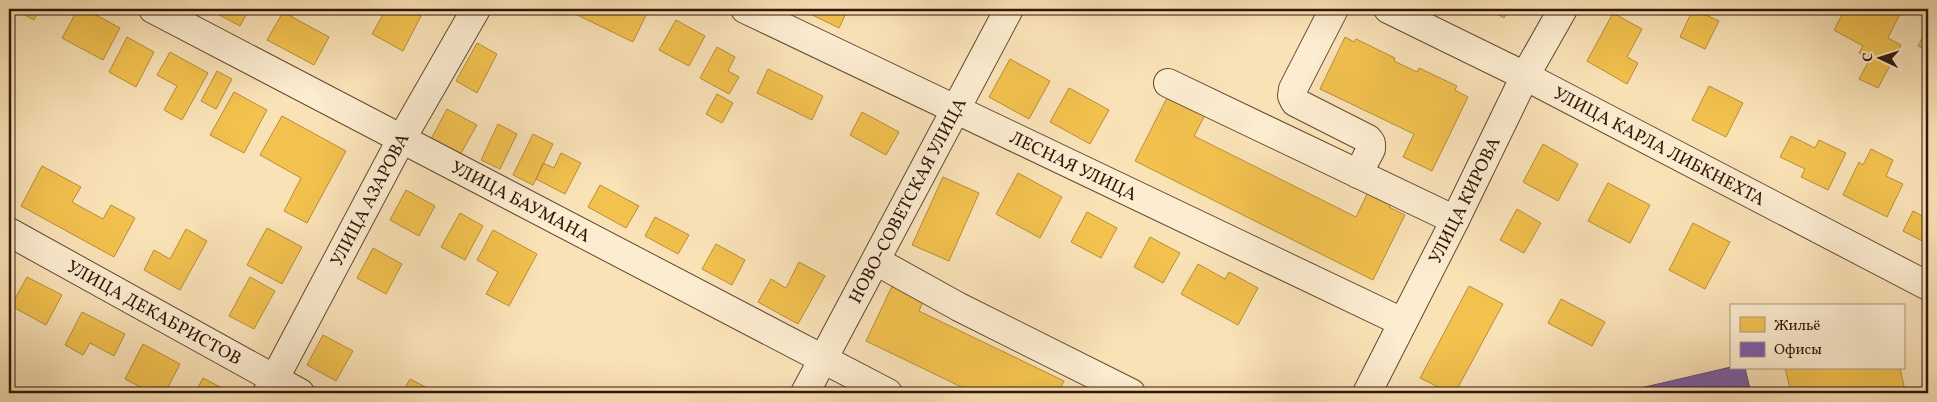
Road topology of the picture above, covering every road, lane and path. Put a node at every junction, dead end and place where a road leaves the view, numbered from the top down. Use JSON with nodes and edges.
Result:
{"nodes":[{"id":1,"x":153,"y":9,"type":"edge"},
{"id":2,"x":476,"y":9,"type":"edge"},
{"id":3,"x":745,"y":9,"type":"edge"},
{"id":4,"x":1009,"y":9,"type":"edge"},
{"id":5,"x":1334,"y":9,"type":"edge"},
{"id":6,"x":1388,"y":9,"type":"edge"},
{"id":7,"x":1563,"y":9,"type":"edge"},
{"id":8,"x":1526,"y":76,"type":"junction"},
{"id":9,"x":1168,"y":84,"type":"dead end"},
{"id":10,"x":955,"y":109,"type":"junction"},
{"id":11,"x":402,"y":138,"type":"junction"},
{"id":12,"x":1358,"y":174,"type":"junction"},
{"id":13,"x":1455,"y":220,"type":"junction"},
{"id":14,"x":9,"y":232,"type":"edge"},
{"id":15,"x":876,"y":261,"type":"junction"},
{"id":16,"x":1928,"y":286,"type":"edge"},
{"id":17,"x":1402,"y":322,"type":"junction"},
{"id":18,"x":823,"y":360,"type":"junction"},
{"id":19,"x":271,"y":386,"type":"edge"},
{"id":20,"x":300,"y":393,"type":"edge"},
{"id":21,"x":805,"y":393,"type":"edge"},
{"id":22,"x":888,"y":393,"type":"edge"},
{"id":23,"x":1131,"y":393,"type":"edge"},
{"id":24,"x":1367,"y":393,"type":"edge"}],
"edges":[{"from":1,"to":11,"type":"street","name":"УЛИЦА БАУМАНА"},
{"from":2,"to":11,"type":"street","name":"УЛИЦА АЗАРОВА"},
{"from":3,"to":10,"type":"street","name":"ЛЕСНАЯ УЛИЦА"},
{"from":4,"to":10,"type":"street","name":"НОВО-СОВЕТСКАЯ УЛИЦА"},
{"from":5,"to":12,"type":"street"},
{"from":6,"to":8,"type":"street","name":"УЛИЦА КАРЛА ЛИБКНЕХТА"},
{"from":7,"to":8,"type":"street","name":"УЛИЦА КИРОВА"},
{"from":8,"to":13,"type":"street","name":"УЛИЦА КИРОВА"},
{"from":8,"to":16,"type":"street","name":"УЛИЦА КАРЛА ЛИБКНЕХТА"},
{"from":9,"to":12,"type":"street"},
{"from":10,"to":15,"type":"street","name":"НОВО-СОВЕТСКАЯ УЛИЦА"},
{"from":10,"to":17,"type":"street","name":"ЛЕСНАЯ УЛИЦА"},
{"from":11,"to":18,"type":"street","name":"УЛИЦА БАУМАНА"},
{"from":11,"to":19,"type":"street","name":"УЛИЦА АЗАРОВА"},
{"from":12,"to":13,"type":"street"},
{"from":13,"to":17,"type":"street","name":"УЛИЦА КИРОВА"},
{"from":14,"to":19,"type":"street","name":"УЛИЦА ДЕКАБРИСТОВ"},
{"from":15,"to":18,"type":"street","name":"НОВО-СОВЕТСКАЯ УЛИЦА"},
{"from":15,"to":23,"type":"street"},
{"from":17,"to":24,"type":"street","name":"УЛИЦА КИРОВА"},
{"from":18,"to":21,"type":"street","name":"НОВО-СОВЕТСКАЯ УЛИЦА"},
{"from":18,"to":22,"type":"street","name":"УЛИЦА БАУМАНА"},
{"from":19,"to":20,"type":"street","name":"УЛИЦА ДЕКАБРИСТОВ"}]}
